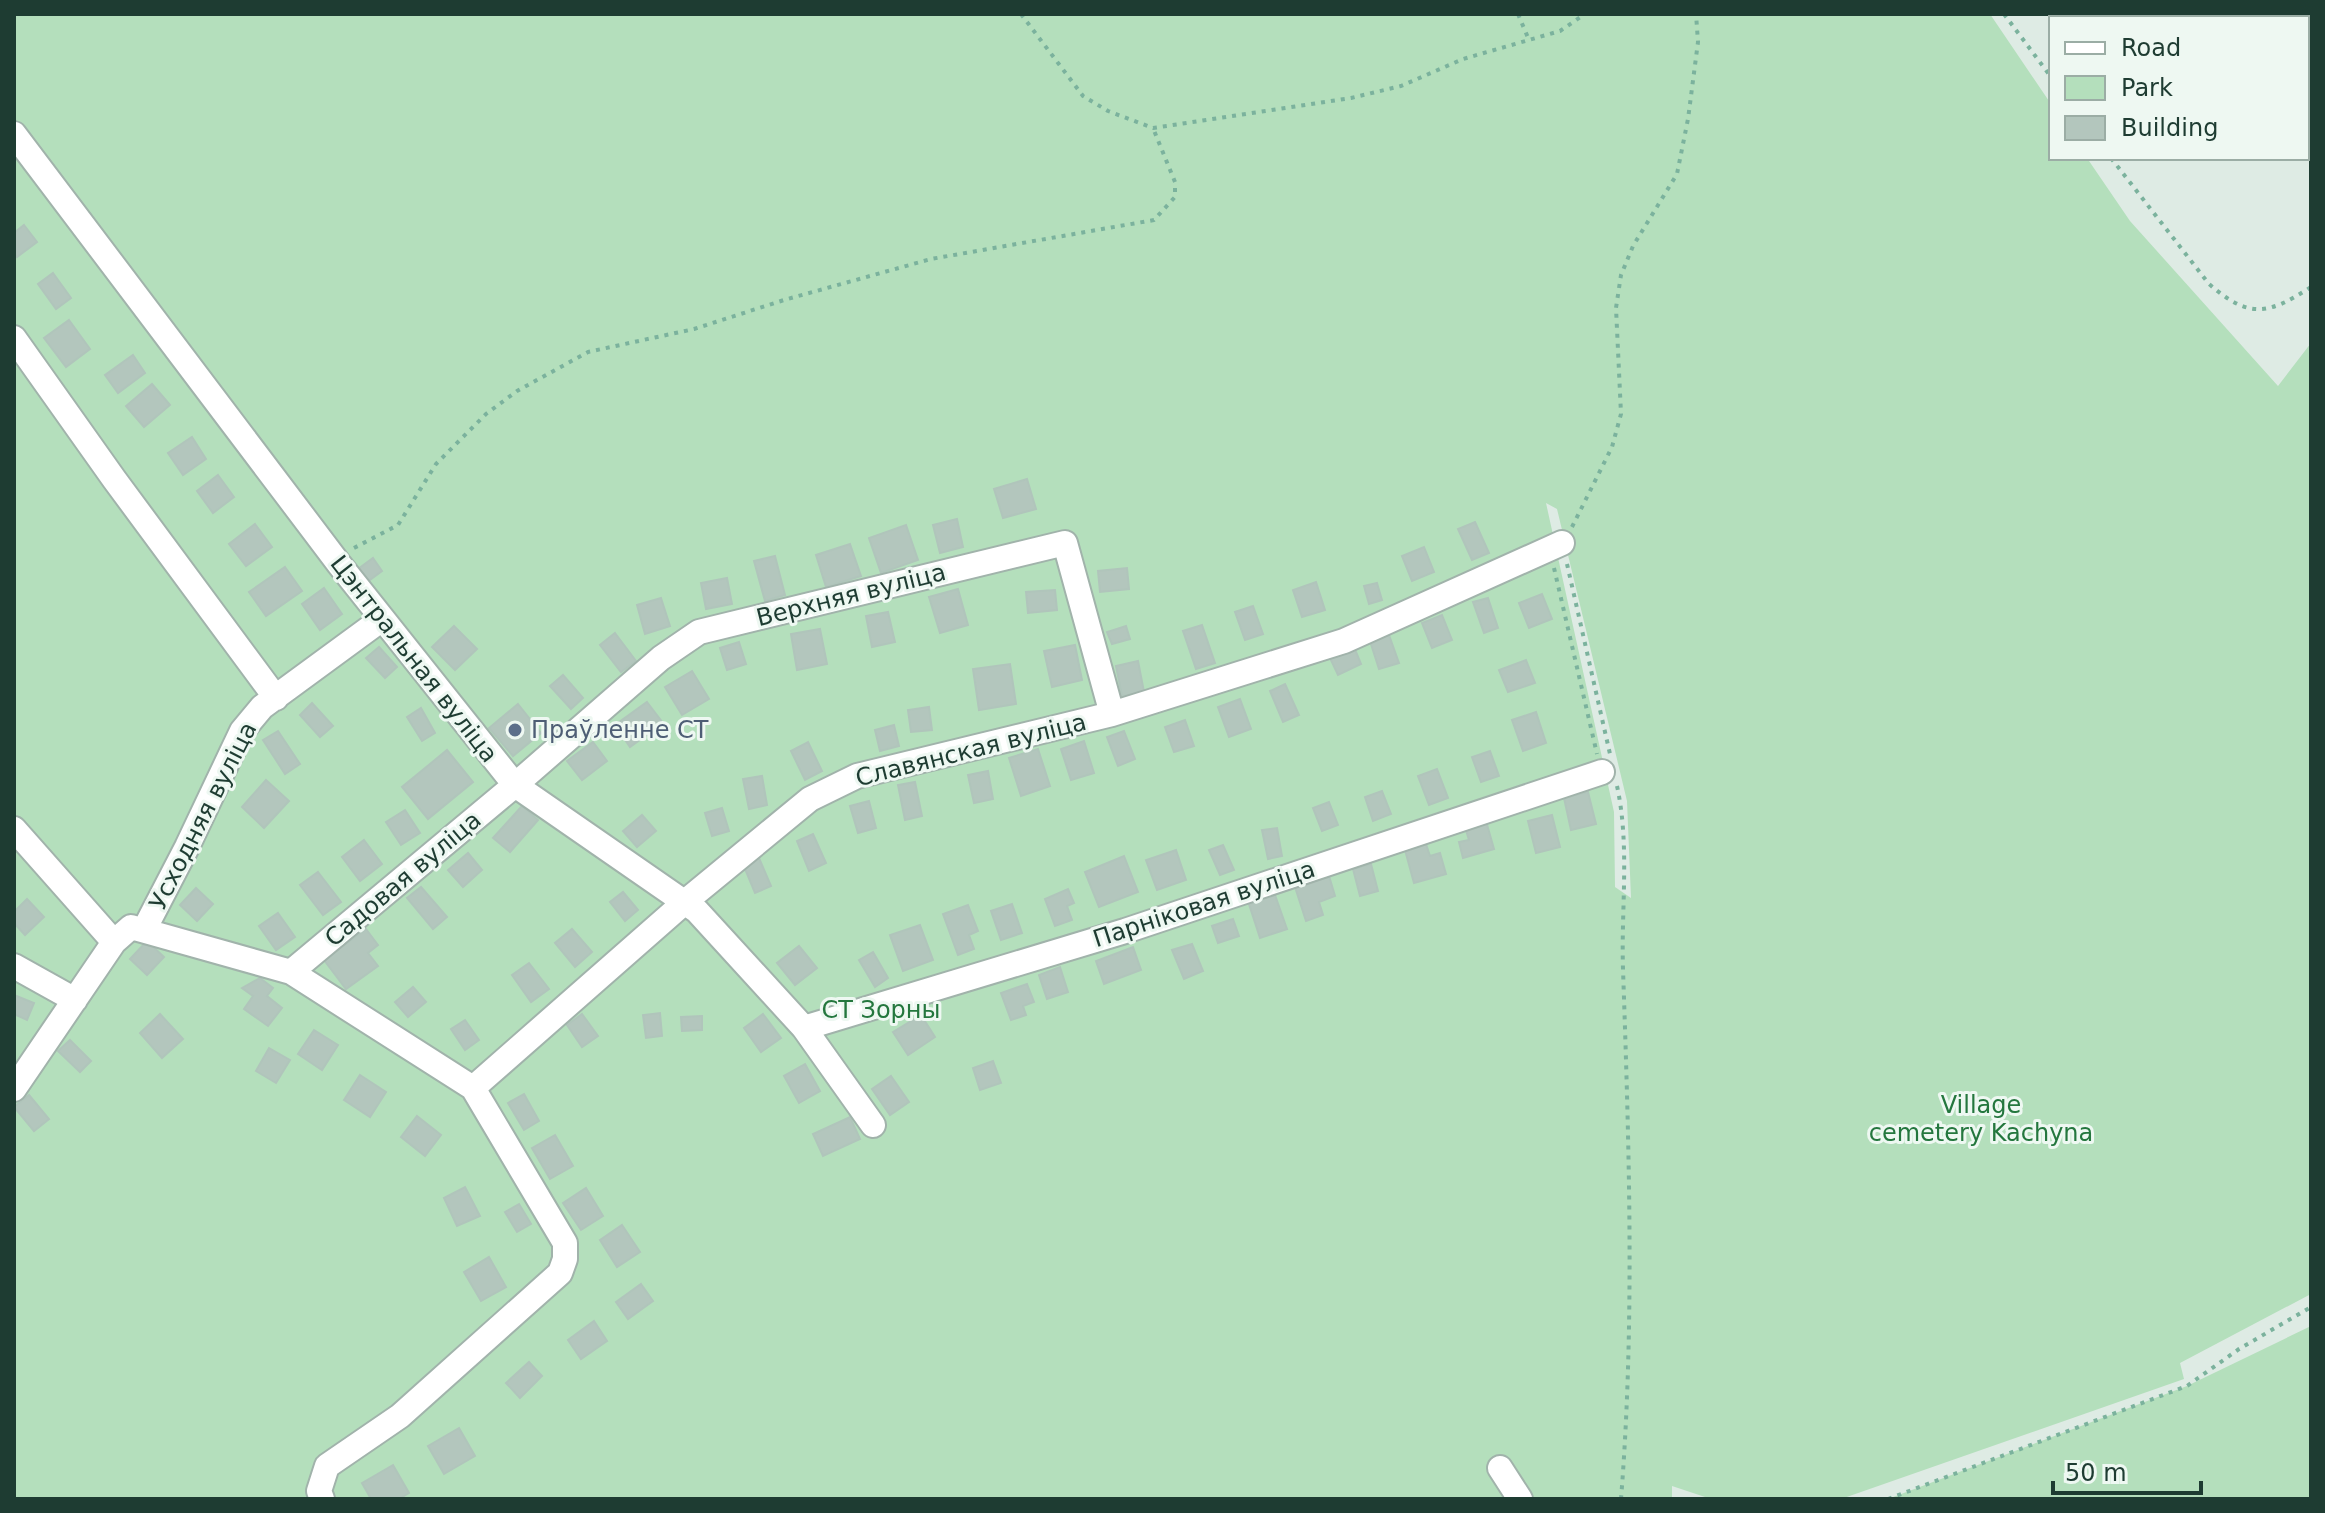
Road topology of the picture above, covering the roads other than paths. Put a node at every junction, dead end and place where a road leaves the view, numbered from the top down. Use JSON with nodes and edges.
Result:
{"nodes":[{"id":1,"x":14,"y":134,"type":"edge"},
{"id":2,"x":14,"y":338,"type":"edge"},
{"id":3,"x":1556,"y":547,"type":"road end"},
{"id":4,"x":382,"y":619,"type":"junction"},
{"id":5,"x":276,"y":698,"type":"junction"},
{"id":6,"x":1112,"y":714,"type":"junction"},
{"id":7,"x":1609,"y":770,"type":"road end"},
{"id":8,"x":515,"y":785,"type":"junction"},
{"id":9,"x":14,"y":829,"type":"edge"},
{"id":10,"x":686,"y":901,"type":"junction"},
{"id":11,"x":144,"y":930,"type":"junction"},
{"id":12,"x":114,"y":942,"type":"junction"},
{"id":13,"x":14,"y":966,"type":"edge"},
{"id":14,"x":291,"y":972,"type":"junction"},
{"id":15,"x":75,"y":1000,"type":"junction"},
{"id":16,"x":804,"y":1028,"type":"junction"},
{"id":17,"x":473,"y":1088,"type":"junction"},
{"id":18,"x":14,"y":1089,"type":"edge"},
{"id":19,"x":873,"y":1125,"type":"dead end"},
{"id":20,"x":1500,"y":1468,"type":"dead end"},
{"id":21,"x":322,"y":1499,"type":"edge"},
{"id":22,"x":1520,"y":1499,"type":"edge"}],
"edges":[{"from":1,"to":4,"type":"street","name":"Цэнтральная вуліца"},
{"from":2,"to":5,"type":"street"},
{"from":3,"to":6,"type":"street","name":"Славянская вуліца"},
{"from":4,"to":5,"type":"street","name":"Усходняя вуліца"},
{"from":4,"to":8,"type":"street","name":"Цэнтральная вуліца"},
{"from":5,"to":11,"type":"street","name":"Усходняя вуліца"},
{"from":6,"to":8,"type":"street","name":"Верхняя вуліца"},
{"from":6,"to":10,"type":"street","name":"Славянская вуліца"},
{"from":7,"to":16,"type":"street","name":"Парніковая вуліца"},
{"from":8,"to":10,"type":"street","name":"Цэнтральная вуліца"},
{"from":8,"to":14,"type":"street","name":"Садовая вуліца"},
{"from":9,"to":12,"type":"street"},
{"from":10,"to":16,"type":"street","name":"Цэнтральная вуліца"},
{"from":10,"to":17,"type":"street","name":"Славянская вуліца"},
{"from":11,"to":12,"type":"street"},
{"from":11,"to":14,"type":"street"},
{"from":12,"to":15,"type":"street"},
{"from":13,"to":15,"type":"street"},
{"from":14,"to":17,"type":"street"},
{"from":15,"to":18,"type":"street"},
{"from":16,"to":19,"type":"street","name":"Цэнтральная вуліца"},
{"from":17,"to":21,"type":"street"},
{"from":20,"to":22,"type":"street"}]}
